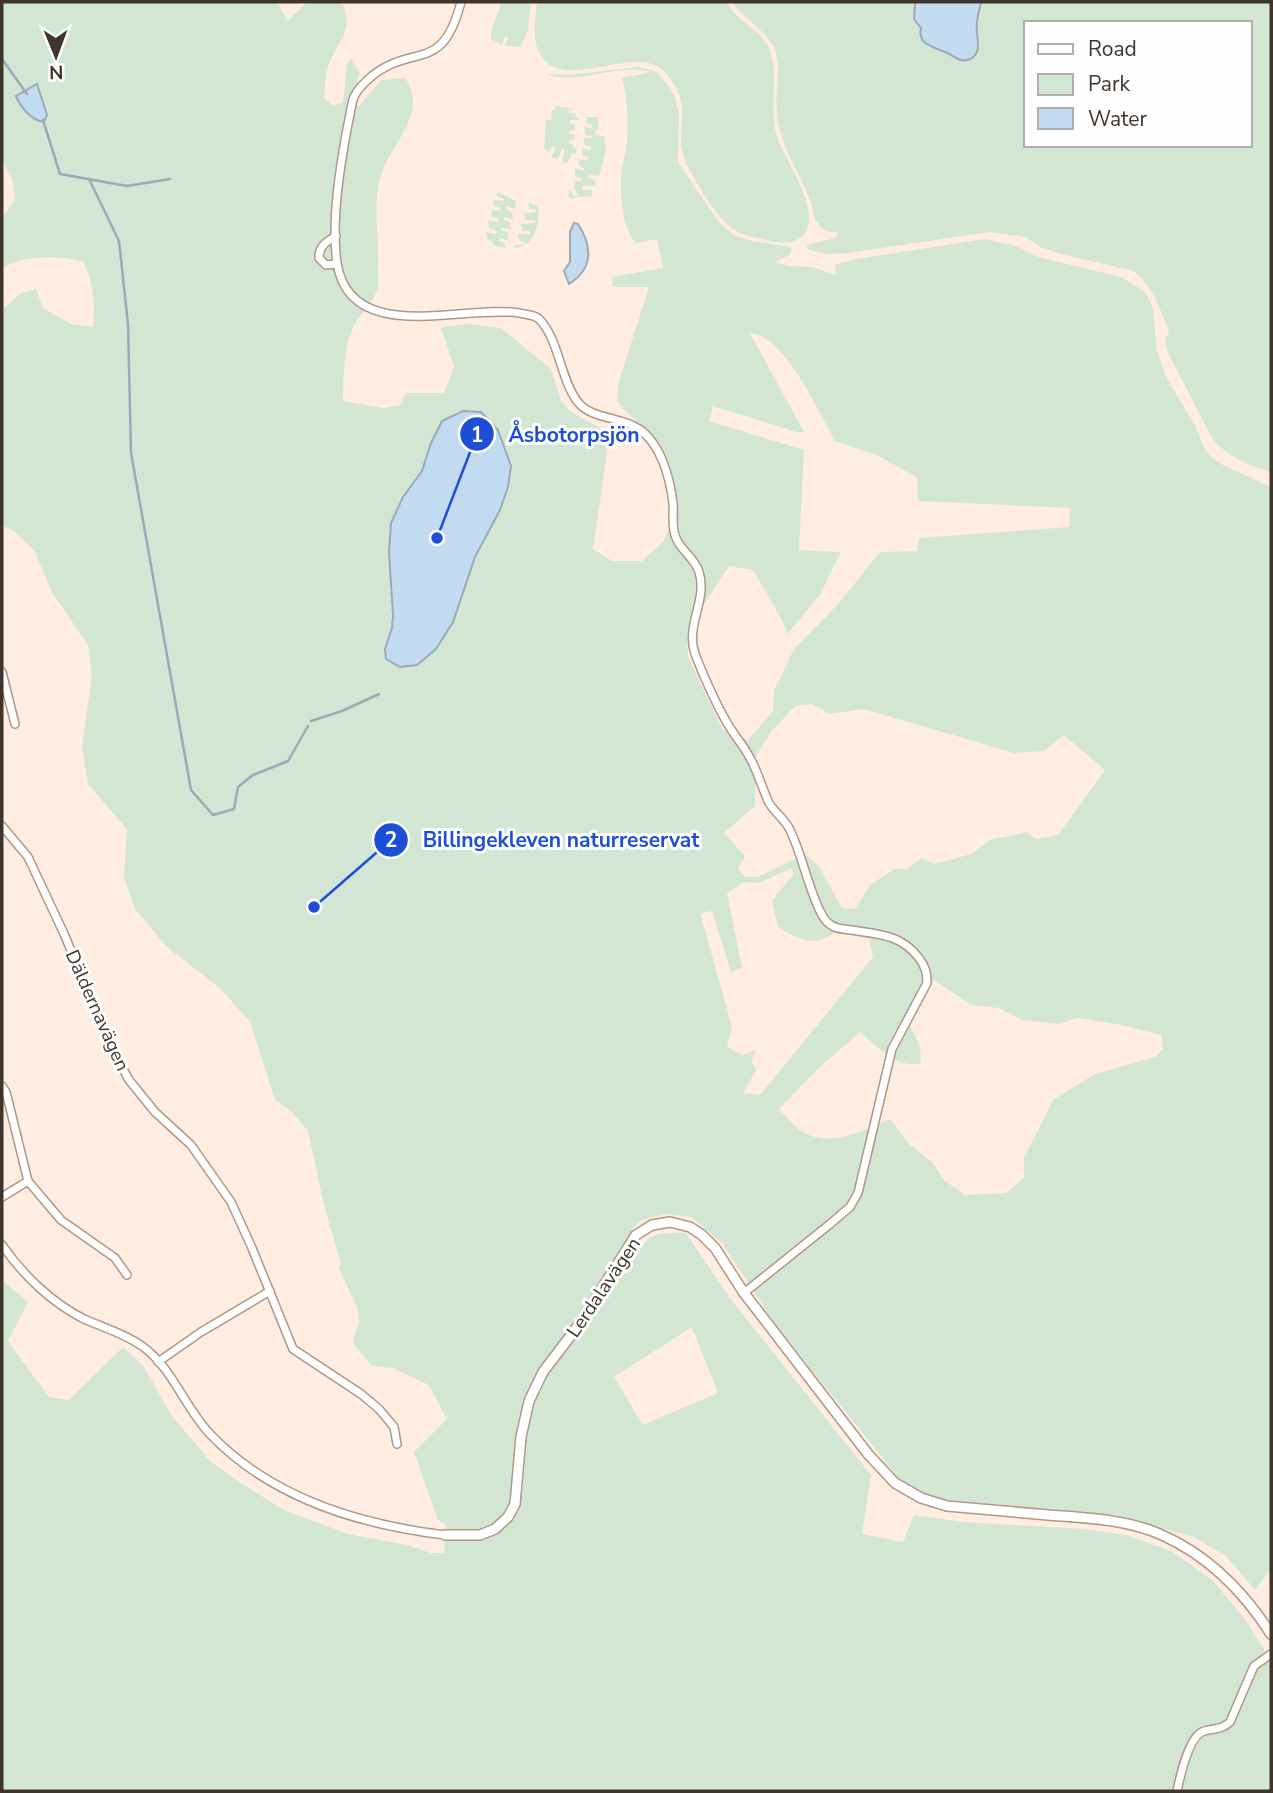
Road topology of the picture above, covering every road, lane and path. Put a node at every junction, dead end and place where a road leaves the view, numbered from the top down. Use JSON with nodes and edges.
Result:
{"nodes":[{"id":1,"x":461,"y":2,"type":"edge"},
{"id":2,"x":336,"y":236,"type":"junction"},
{"id":3,"x":337,"y":264,"type":"junction"},
{"id":4,"x":2,"y":671,"type":"edge"},
{"id":5,"x":15,"y":724,"type":"dead end"},
{"id":6,"x":2,"y":826,"type":"edge"},
{"id":7,"x":2,"y":1086,"type":"edge"},
{"id":8,"x":28,"y":1181,"type":"junction"},
{"id":9,"x":2,"y":1197,"type":"edge"},
{"id":10,"x":2,"y":1245,"type":"edge"},
{"id":11,"x":127,"y":1275,"type":"dead end"},
{"id":12,"x":270,"y":1292,"type":"junction"},
{"id":13,"x":744,"y":1293,"type":"junction"},
{"id":14,"x":159,"y":1362,"type":"junction"},
{"id":15,"x":397,"y":1444,"type":"dead end"},
{"id":16,"x":445,"y":1535,"type":"joint"},
{"id":17,"x":1271,"y":1634,"type":"edge"},
{"id":18,"x":1271,"y":1654,"type":"edge"},
{"id":19,"x":1177,"y":1791,"type":"edge"}],
"edges":[{"from":1,"to":2,"type":"street"},
{"from":2,"to":3,"type":"street"},
{"from":2,"to":3,"type":"street"},
{"from":3,"to":13,"type":"street"},
{"from":4,"to":5,"type":"street"},
{"from":6,"to":12,"type":"street","name":"Däldernavägen"},
{"from":7,"to":8,"type":"street"},
{"from":8,"to":9,"type":"street"},
{"from":8,"to":11,"type":"street"},
{"from":10,"to":14,"type":"street","name":"Lerdalavägen"},
{"from":12,"to":14,"type":"street"},
{"from":12,"to":15,"type":"street","name":"Däldernavägen"},
{"from":13,"to":16,"type":"street","name":"Lerdalavägen"},
{"from":13,"to":17,"type":"street","name":"Lerdalavägen"},
{"from":14,"to":16,"type":"street","name":"Lerdalavägen"},
{"from":18,"to":19,"type":"street"}]}
